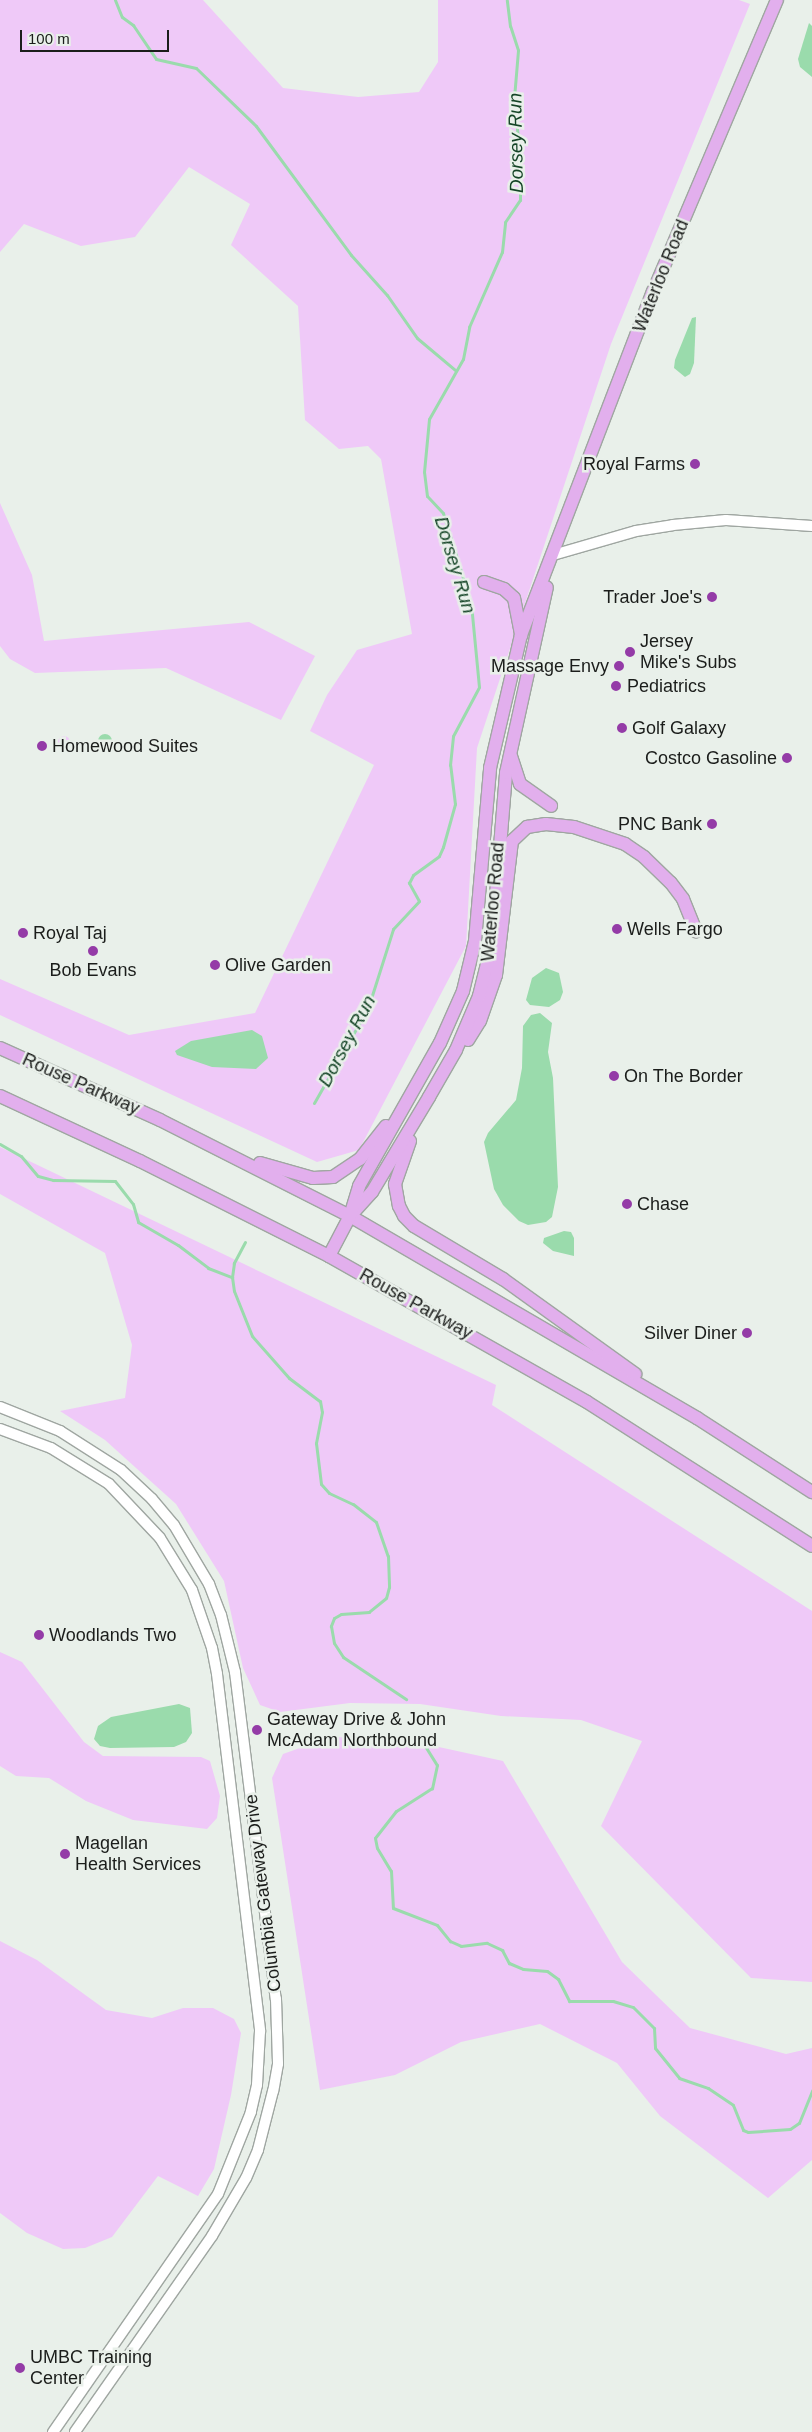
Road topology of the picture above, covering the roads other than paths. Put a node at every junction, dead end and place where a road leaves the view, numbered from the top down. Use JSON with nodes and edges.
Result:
{"nodes":[{"id":1,"x":777,"y":0,"type":"edge"},
{"id":2,"x":812,"y":526,"type":"edge"},
{"id":3,"x":553,"y":555,"type":"junction"},
{"id":4,"x":484,"y":582,"type":"dead end"},
{"id":5,"x":521,"y":635,"type":"junction"},
{"id":6,"x":510,"y":751,"type":"junction"},
{"id":7,"x":551,"y":806,"type":"dead end"},
{"id":8,"x":696,"y":931,"type":"dead end"},
{"id":9,"x":0,"y":1048,"type":"edge"},
{"id":10,"x":438,"y":1080,"type":"junction"},
{"id":11,"x":413,"y":1090,"type":"junction"},
{"id":12,"x":0,"y":1096,"type":"edge"},
{"id":13,"x":429,"y":1097,"type":"junction"},
{"id":14,"x":228,"y":1153,"type":"junction"},
{"id":15,"x":350,"y":1216,"type":"junction"},
{"id":16,"x":329,"y":1256,"type":"junction"},
{"id":17,"x":0,"y":1407,"type":"edge"},
{"id":18,"x":697,"y":1418,"type":"junction"},
{"id":19,"x":0,"y":1429,"type":"edge"},
{"id":20,"x":812,"y":1492,"type":"edge"},
{"id":21,"x":812,"y":1546,"type":"edge"},
{"id":22,"x":53,"y":2432,"type":"edge"},
{"id":23,"x":75,"y":2432,"type":"edge"}],
"edges":[{"from":1,"to":3,"type":"main road","name":"Waterloo Road"},
{"from":2,"to":3,"type":"street"},
{"from":3,"to":5,"type":"main road","name":"Waterloo Road"},
{"from":3,"to":6,"type":"main road","name":"Waterloo Road"},
{"from":4,"to":5,"type":"main road"},
{"from":5,"to":11,"type":"main road","name":"Waterloo Road"},
{"from":6,"to":7,"type":"main road"},
{"from":6,"to":10,"type":"main road","name":"Waterloo Road"},
{"from":8,"to":10,"type":"main road"},
{"from":9,"to":14,"type":"main road","name":"Rouse Parkway"},
{"from":10,"to":13,"type":"main road","name":"Waterloo Road"},
{"from":11,"to":14,"type":"main road"},
{"from":11,"to":15,"type":"main road","name":"Waterloo Road"},
{"from":12,"to":16,"type":"main road","name":"Rouse Parkway"},
{"from":13,"to":15,"type":"main road","name":"Waterloo Road"},
{"from":13,"to":18,"type":"main road"},
{"from":14,"to":15,"type":"main road","name":"Rouse Parkway"},
{"from":15,"to":16,"type":"main road","name":"Waterloo Road"},
{"from":15,"to":18,"type":"main road","name":"Rouse Parkway"},
{"from":16,"to":21,"type":"main road","name":"Rouse Parkway"},
{"from":17,"to":23,"type":"street","name":"Columbia Gateway Drive"},
{"from":18,"to":20,"type":"main road","name":"Rouse Parkway"},
{"from":19,"to":22,"type":"street","name":"Columbia Gateway Drive"}]}
